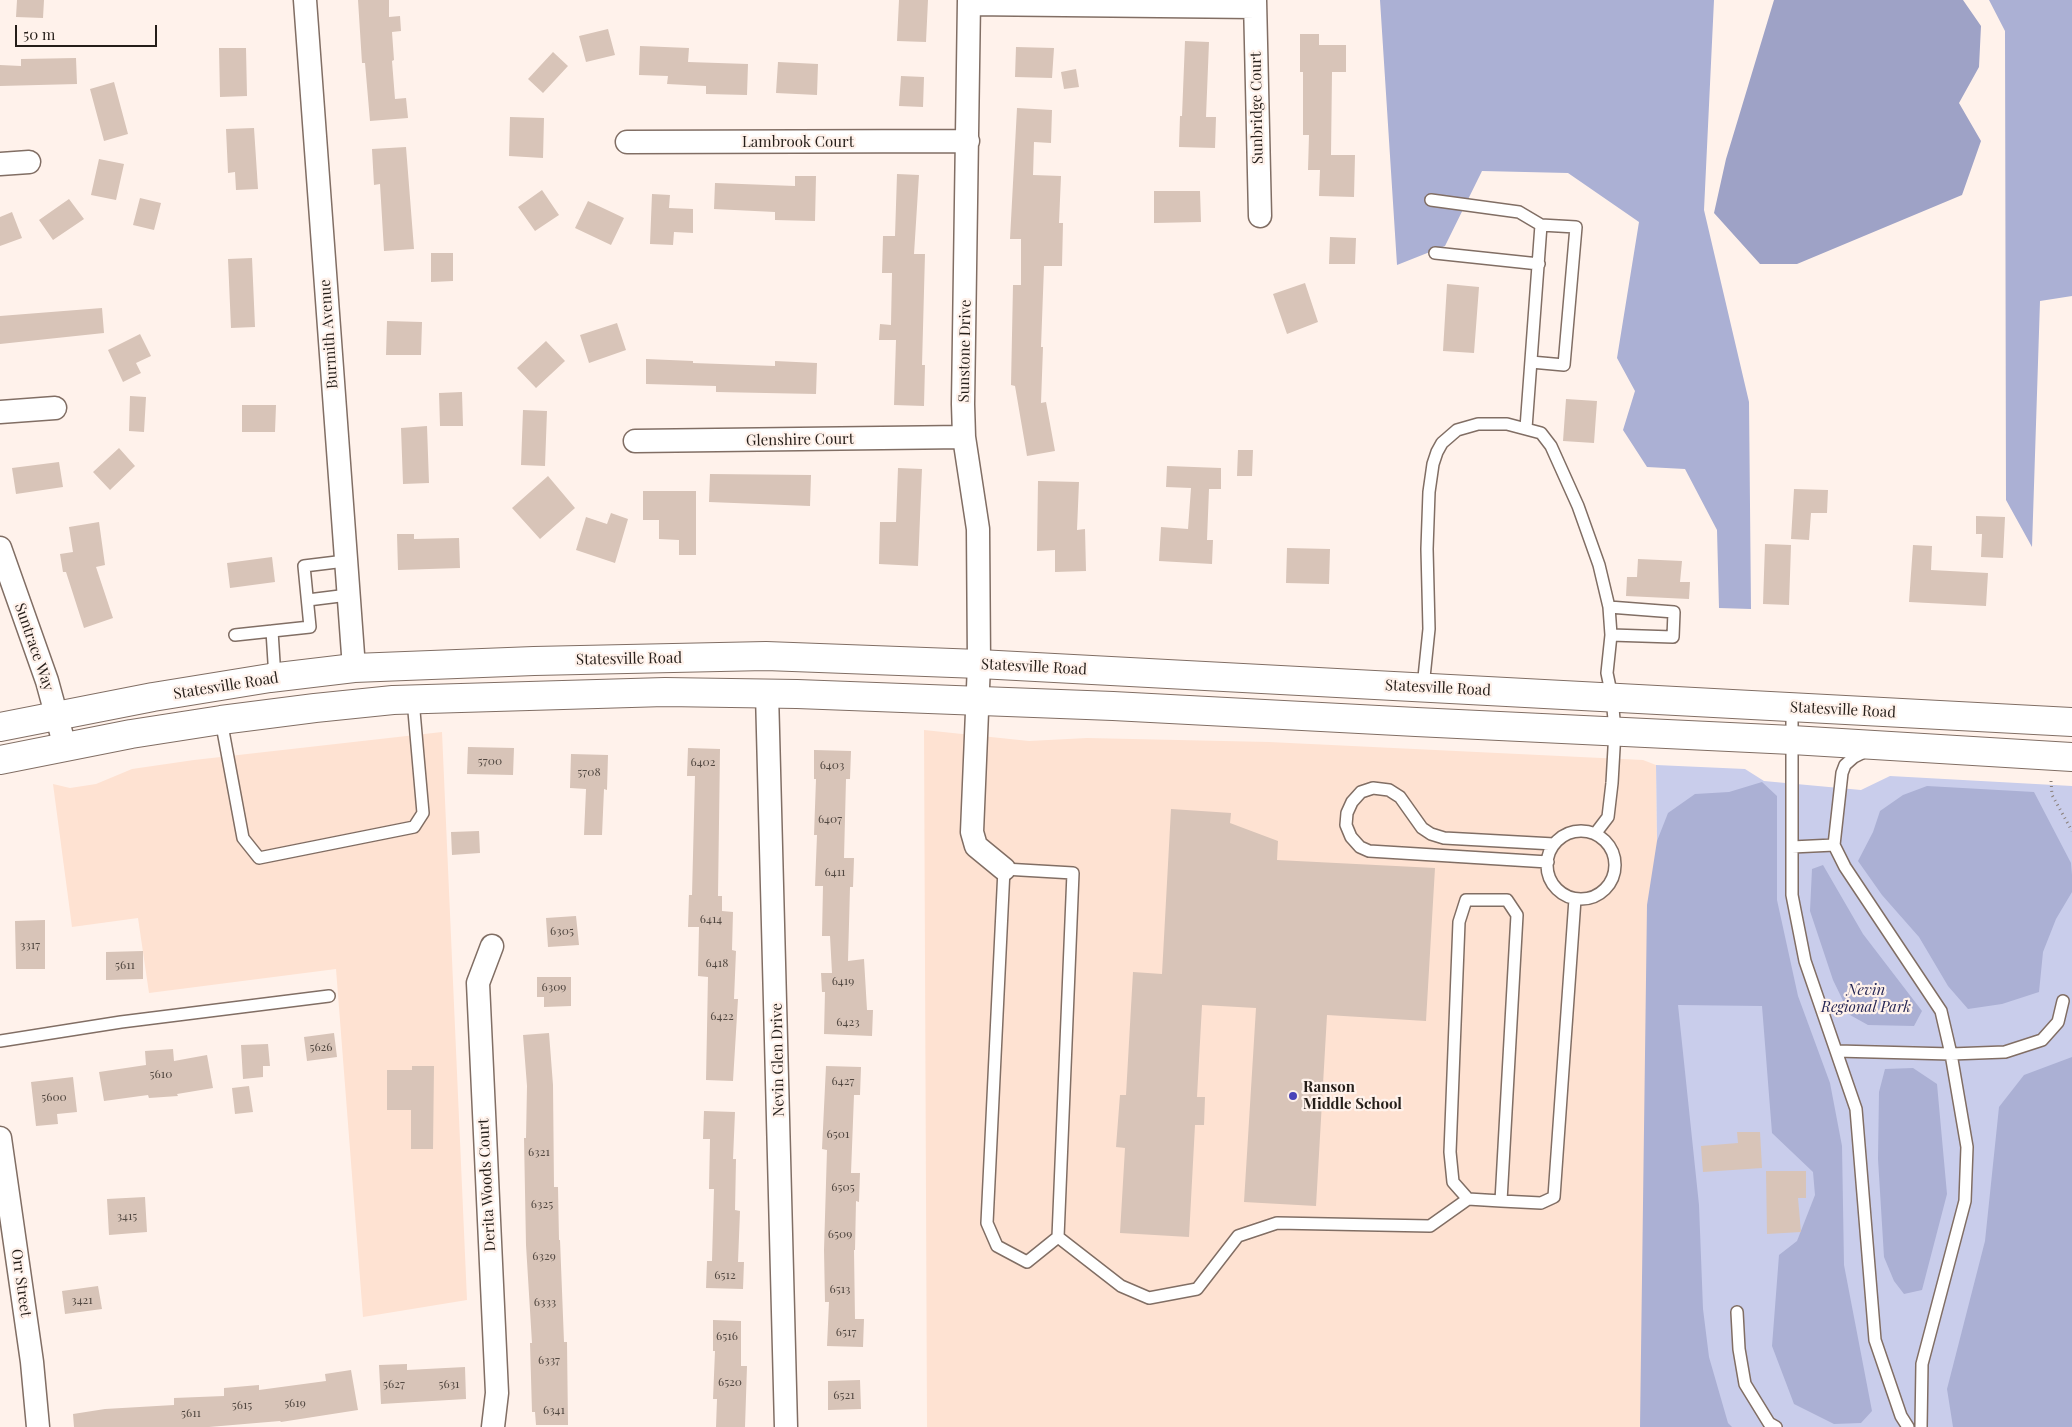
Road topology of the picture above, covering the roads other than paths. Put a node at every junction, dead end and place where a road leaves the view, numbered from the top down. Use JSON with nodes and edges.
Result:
{"nodes":[{"id":1,"x":305,"y":0,"type":"edge"},
{"id":2,"x":969,"y":2,"type":"edge"},
{"id":3,"x":1255,"y":3,"type":"edge"},
{"id":4,"x":968,"y":141,"type":"junction"},
{"id":5,"x":627,"y":142,"type":"dead end"},
{"id":6,"x":29,"y":162,"type":"dead end"},
{"id":7,"x":0,"y":164,"type":"edge"},
{"id":8,"x":1431,"y":200,"type":"dead end"},
{"id":9,"x":1260,"y":216,"type":"dead end"},
{"id":10,"x":1541,"y":225,"type":"junction"},
{"id":11,"x":1435,"y":253,"type":"dead end"},
{"id":12,"x":1539,"y":264,"type":"junction"},
{"id":13,"x":1531,"y":362,"type":"junction"},
{"id":14,"x":55,"y":408,"type":"dead end"},
{"id":15,"x":0,"y":412,"type":"edge"},
{"id":16,"x":1526,"y":428,"type":"junction"},
{"id":17,"x":964,"y":437,"type":"junction"},
{"id":18,"x":635,"y":442,"type":"dead end"},
{"id":19,"x":0,"y":548,"type":"edge"},
{"id":20,"x":345,"y":561,"type":"junction"},
{"id":21,"x":348,"y":595,"type":"junction"},
{"id":22,"x":308,"y":600,"type":"junction"},
{"id":23,"x":1609,"y":607,"type":"junction"},
{"id":24,"x":272,"y":631,"type":"junction"},
{"id":25,"x":235,"y":635,"type":"dead end"},
{"id":26,"x":1611,"y":635,"type":"junction"},
{"id":27,"x":979,"y":664,"type":"junction"},
{"id":28,"x":354,"y":668,"type":"junction"},
{"id":29,"x":275,"y":678,"type":"junction"},
{"id":30,"x":1423,"y":687,"type":"junction"},
{"id":31,"x":767,"y":693,"type":"junction"},
{"id":32,"x":1612,"y":697,"type":"junction"},
{"id":33,"x":413,"y":700,"type":"junction"},
{"id":34,"x":978,"y":700,"type":"junction"},
{"id":35,"x":1792,"y":707,"type":"junction"},
{"id":36,"x":56,"y":716,"type":"junction"},
{"id":37,"x":221,"y":720,"type":"junction"},
{"id":38,"x":2072,"y":722,"type":"edge"},
{"id":39,"x":0,"y":727,"type":"edge"},
{"id":40,"x":1615,"y":731,"type":"junction"},
{"id":41,"x":1792,"y":740,"type":"junction"},
{"id":42,"x":1877,"y":745,"type":"junction"},
{"id":43,"x":65,"y":747,"type":"junction"},
{"id":44,"x":2072,"y":757,"type":"edge"},
{"id":45,"x":0,"y":760,"type":"edge"},
{"id":46,"x":1595,"y":834,"type":"junction"},
{"id":47,"x":1554,"y":844,"type":"junction"},
{"id":48,"x":1834,"y":845,"type":"junction"},
{"id":49,"x":1792,"y":848,"type":"junction"},
{"id":50,"x":1548,"y":862,"type":"junction"},
{"id":51,"x":1004,"y":869,"type":"junction"},
{"id":52,"x":1575,"y":899,"type":"junction"},
{"id":53,"x":492,"y":946,"type":"dead end"},
{"id":54,"x":329,"y":996,"type":"dead end"},
{"id":55,"x":2063,"y":1001,"type":"dead end"},
{"id":56,"x":0,"y":1041,"type":"edge"},
{"id":57,"x":1837,"y":1052,"type":"junction"},
{"id":58,"x":1951,"y":1054,"type":"junction"},
{"id":59,"x":0,"y":1138,"type":"edge"},
{"id":60,"x":1468,"y":1199,"type":"junction"},
{"id":61,"x":1501,"y":1201,"type":"junction"},
{"id":62,"x":1058,"y":1237,"type":"junction"},
{"id":63,"x":1737,"y":1312,"type":"dead end"},
{"id":64,"x":38,"y":1427,"type":"edge"},
{"id":65,"x":493,"y":1427,"type":"edge"},
{"id":66,"x":786,"y":1427,"type":"edge"},
{"id":67,"x":1776,"y":1427,"type":"edge"},
{"id":68,"x":1908,"y":1427,"type":"edge"},
{"id":69,"x":1921,"y":1427,"type":"edge"}],
"edges":[{"from":1,"to":20,"type":"street","name":"Burmith Avenue"},
{"from":2,"to":3,"type":"street"},
{"from":2,"to":4,"type":"street","name":"Sunstone Drive"},
{"from":3,"to":9,"type":"street","name":"Sunbridge Court"},
{"from":4,"to":5,"type":"street","name":"Lambrook Court"},
{"from":4,"to":17,"type":"street","name":"Sunstone Drive"},
{"from":6,"to":7,"type":"street"},
{"from":8,"to":10,"type":"lane"},
{"from":10,"to":12,"type":"lane"},
{"from":10,"to":13,"type":"lane"},
{"from":11,"to":12,"type":"lane"},
{"from":12,"to":13,"type":"lane"},
{"from":13,"to":16,"type":"lane"},
{"from":14,"to":15,"type":"street"},
{"from":16,"to":23,"type":"lane"},
{"from":16,"to":30,"type":"lane"},
{"from":17,"to":18,"type":"street","name":"Glenshire Court"},
{"from":17,"to":27,"type":"street","name":"Sunstone Drive"},
{"from":19,"to":36,"type":"street","name":"Suntrace Way"},
{"from":20,"to":21,"type":"street","name":"Burmith Avenue"},
{"from":20,"to":22,"type":"lane"},
{"from":21,"to":22,"type":"lane"},
{"from":21,"to":28,"type":"street","name":"Burmith Avenue"},
{"from":22,"to":24,"type":"lane"},
{"from":23,"to":26,"type":"lane"},
{"from":23,"to":26,"type":"lane"},
{"from":24,"to":25,"type":"lane"},
{"from":24,"to":29,"type":"lane"},
{"from":26,"to":32,"type":"lane"},
{"from":27,"to":28,"type":"main road","name":"Statesville Road"},
{"from":27,"to":30,"type":"main road","name":"Statesville Road"},
{"from":27,"to":34,"type":"street","name":"Sunstone Drive"},
{"from":28,"to":29,"type":"main road","name":"Statesville Road"},
{"from":29,"to":36,"type":"main road","name":"Statesville Road"},
{"from":30,"to":32,"type":"main road","name":"Statesville Road"},
{"from":31,"to":33,"type":"main road"},
{"from":31,"to":34,"type":"main road"},
{"from":31,"to":66,"type":"street","name":"Nevin Glen Drive"},
{"from":32,"to":35,"type":"main road","name":"Statesville Road"},
{"from":32,"to":40,"type":"lane"},
{"from":33,"to":37,"type":"main road"},
{"from":33,"to":37,"type":"lane"},
{"from":34,"to":40,"type":"main road"},
{"from":34,"to":51,"type":"street","name":"Sunstone Drive"},
{"from":35,"to":38,"type":"main road","name":"Statesville Road"},
{"from":35,"to":41,"type":"lane"},
{"from":36,"to":39,"type":"main road","name":"Statesville Road"},
{"from":36,"to":43,"type":"street","name":"Suntrace Way"},
{"from":37,"to":43,"type":"main road"},
{"from":40,"to":41,"type":"main road"},
{"from":40,"to":46,"type":"lane"},
{"from":41,"to":42,"type":"main road"},
{"from":41,"to":49,"type":"lane"},
{"from":42,"to":44,"type":"main road"},
{"from":42,"to":48,"type":"lane"},
{"from":43,"to":45,"type":"main road"},
{"from":46,"to":47,"type":"lane"},
{"from":46,"to":52,"type":"lane"},
{"from":47,"to":50,"type":"lane"},
{"from":47,"to":50,"type":"lane"},
{"from":48,"to":49,"type":"lane"},
{"from":48,"to":58,"type":"lane"},
{"from":49,"to":57,"type":"lane"},
{"from":50,"to":52,"type":"lane"},
{"from":51,"to":62,"type":"lane"},
{"from":51,"to":62,"type":"lane"},
{"from":52,"to":61,"type":"lane"},
{"from":53,"to":65,"type":"street","name":"Derita Woods Court"},
{"from":54,"to":56,"type":"lane"},
{"from":55,"to":58,"type":"lane"},
{"from":57,"to":58,"type":"lane"},
{"from":57,"to":68,"type":"lane"},
{"from":58,"to":69,"type":"lane"},
{"from":59,"to":64,"type":"street","name":"Orr Street"},
{"from":60,"to":61,"type":"lane"},
{"from":60,"to":61,"type":"lane"},
{"from":60,"to":62,"type":"lane"},
{"from":63,"to":67,"type":"lane"}]}
